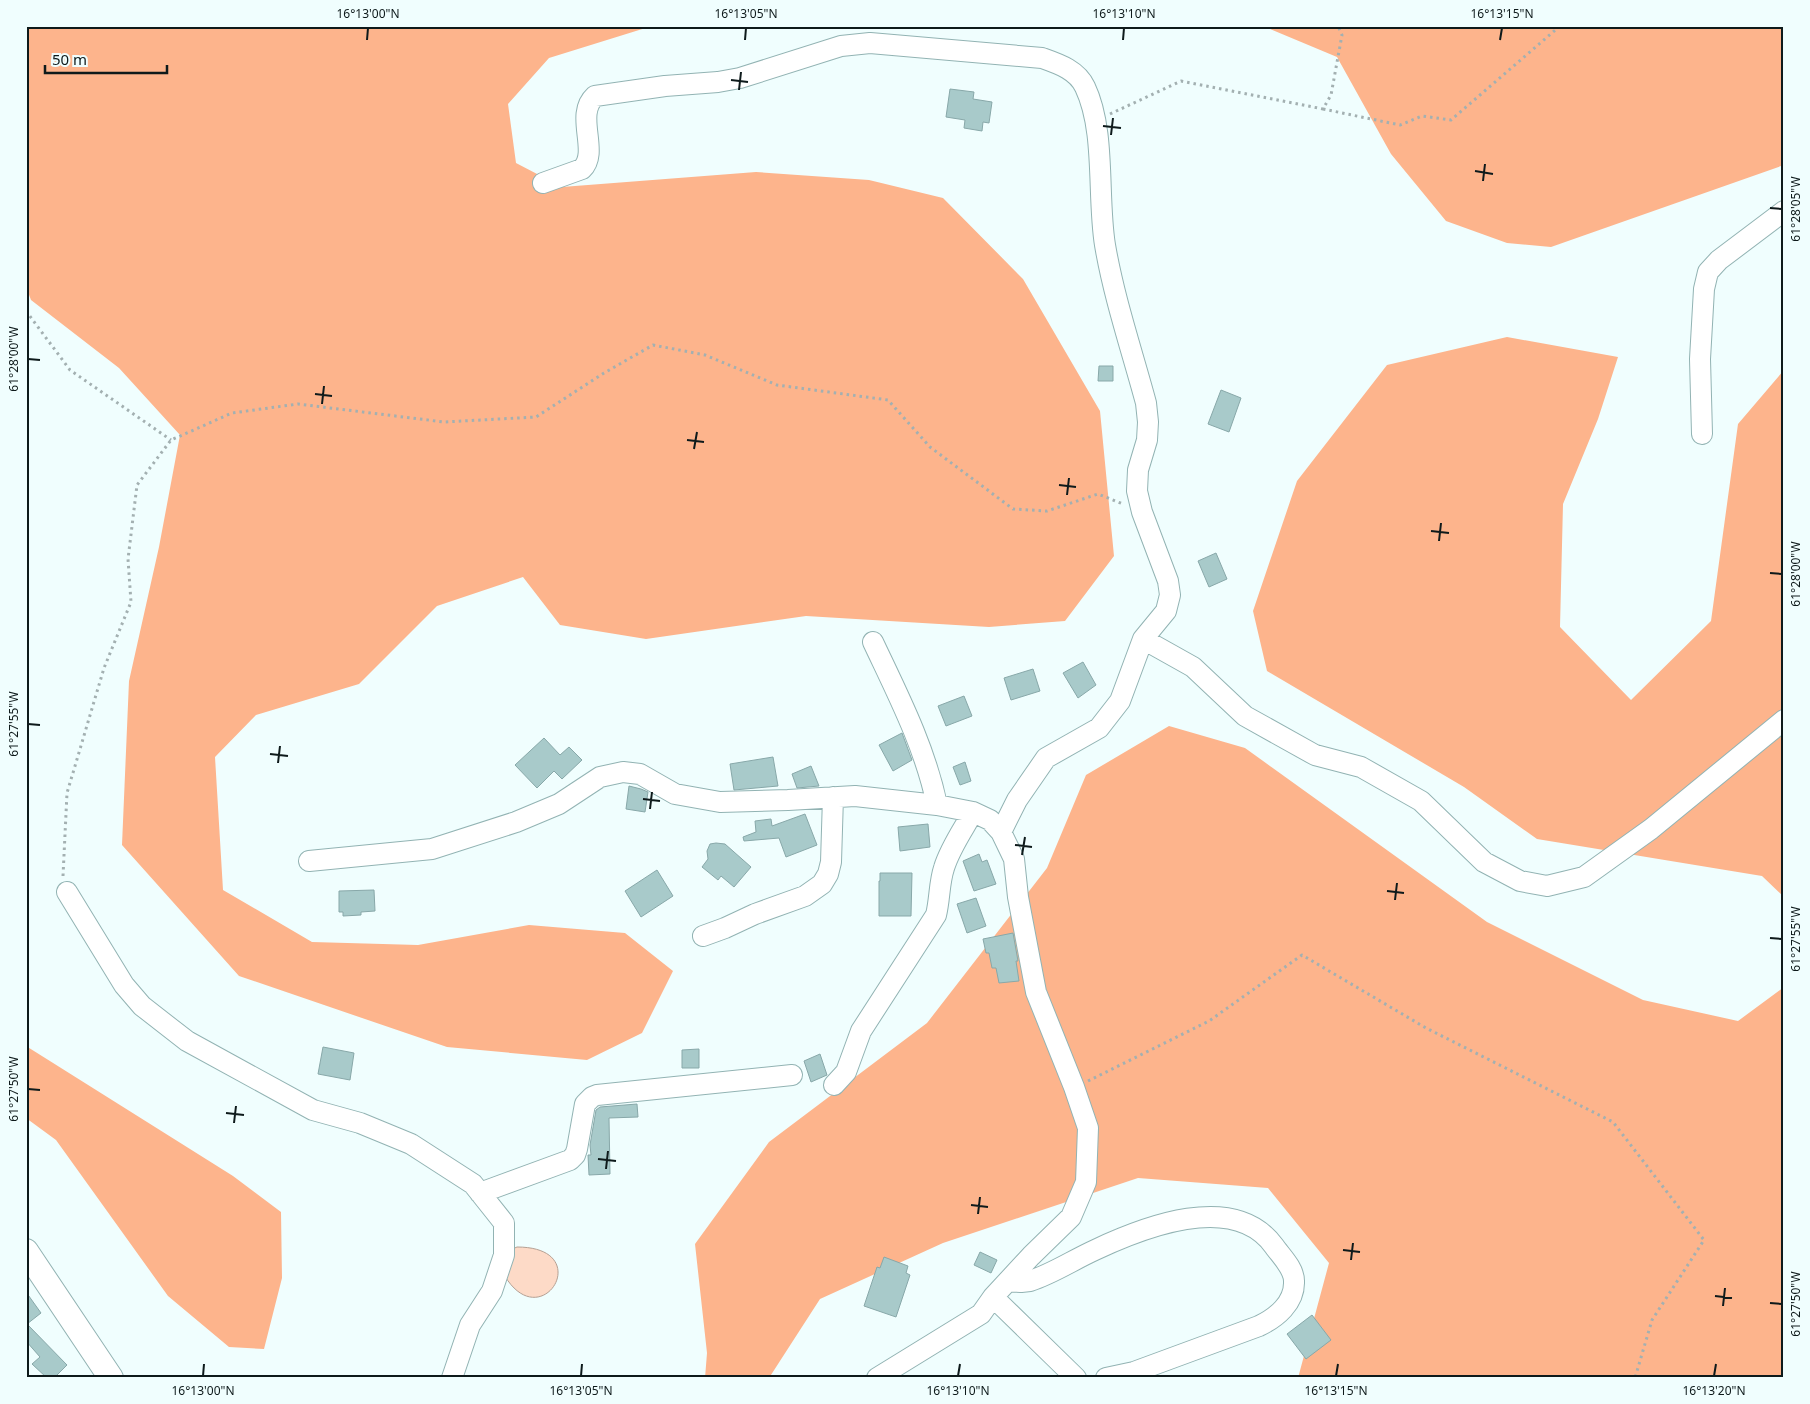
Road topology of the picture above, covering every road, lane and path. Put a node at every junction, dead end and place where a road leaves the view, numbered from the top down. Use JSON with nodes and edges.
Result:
{"nodes":[{"id":1,"x":1338,"y":26,"type":"edge"},
{"id":2,"x":1560,"y":26,"type":"edge"},
{"id":3,"x":1323,"y":109,"type":"junction"},
{"id":4,"x":1096,"y":120,"type":"junction"},
{"id":5,"x":543,"y":184,"type":"dead end"},
{"id":6,"x":1784,"y":211,"type":"edge"},
{"id":7,"x":26,"y":311,"type":"edge"},
{"id":8,"x":1702,"y":434,"type":"dead end"},
{"id":9,"x":171,"y":440,"type":"junction"},
{"id":10,"x":1142,"y":512,"type":"junction"},
{"id":11,"x":1143,"y":639,"type":"junction"},
{"id":12,"x":873,"y":642,"type":"dead end"},
{"id":13,"x":1784,"y":720,"type":"edge"},
{"id":14,"x":833,"y":797,"type":"junction"},
{"id":15,"x":936,"y":805,"type":"junction"},
{"id":16,"x":973,"y":812,"type":"junction"},
{"id":17,"x":1002,"y":832,"type":"junction"},
{"id":18,"x":309,"y":861,"type":"dead end"},
{"id":19,"x":67,"y":892,"type":"joint"},
{"id":20,"x":703,"y":936,"type":"dead end"},
{"id":21,"x":792,"y":1075,"type":"dead end"},
{"id":22,"x":834,"y":1085,"type":"dead end"},
{"id":23,"x":1074,"y":1087,"type":"junction"},
{"id":24,"x":480,"y":1194,"type":"junction"},
{"id":25,"x":26,"y":1251,"type":"edge"},
{"id":26,"x":1008,"y":1281,"type":"junction"},
{"id":27,"x":993,"y":1297,"type":"junction"},
{"id":28,"x":112,"y":1378,"type":"edge"},
{"id":29,"x":452,"y":1378,"type":"edge"},
{"id":30,"x":877,"y":1378,"type":"edge"},
{"id":31,"x":1076,"y":1378,"type":"edge"},
{"id":32,"x":1106,"y":1378,"type":"edge"},
{"id":33,"x":1635,"y":1378,"type":"edge"}],
"edges":[{"from":1,"to":3,"type":"path"},
{"from":2,"to":3,"type":"path"},
{"from":3,"to":4,"type":"path"},
{"from":4,"to":5,"type":"street"},
{"from":4,"to":10,"type":"street"},
{"from":6,"to":8,"type":"street"},
{"from":7,"to":9,"type":"path"},
{"from":9,"to":10,"type":"path"},
{"from":9,"to":19,"type":"path"},
{"from":10,"to":11,"type":"street"},
{"from":11,"to":13,"type":"street"},
{"from":11,"to":17,"type":"street"},
{"from":12,"to":15,"type":"street"},
{"from":14,"to":15,"type":"street"},
{"from":14,"to":18,"type":"street"},
{"from":14,"to":20,"type":"street"},
{"from":15,"to":16,"type":"street"},
{"from":16,"to":17,"type":"street"},
{"from":16,"to":22,"type":"street"},
{"from":17,"to":23,"type":"street"},
{"from":19,"to":24,"type":"street"},
{"from":21,"to":24,"type":"street"},
{"from":23,"to":26,"type":"street"},
{"from":23,"to":33,"type":"path"},
{"from":24,"to":29,"type":"street"},
{"from":25,"to":28,"type":"street"},
{"from":26,"to":27,"type":"street"},
{"from":26,"to":32,"type":"street"},
{"from":27,"to":30,"type":"street"},
{"from":27,"to":31,"type":"street"}]}
